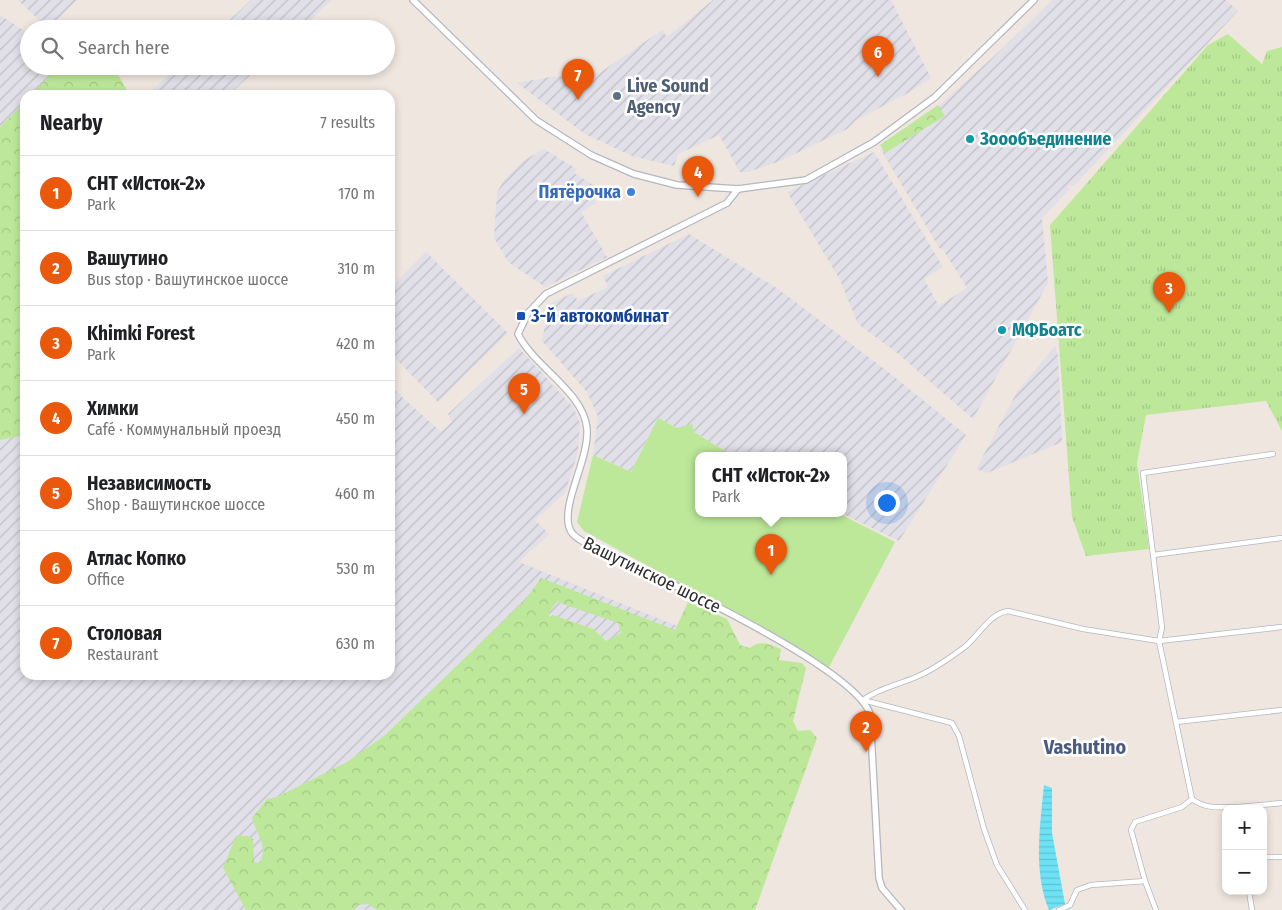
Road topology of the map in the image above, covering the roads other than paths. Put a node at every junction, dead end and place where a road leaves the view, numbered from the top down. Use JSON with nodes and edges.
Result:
{"nodes":[{"id":1,"x":413,"y":0,"type":"edge"},
{"id":2,"x":1034,"y":0,"type":"edge"},
{"id":3,"x":738,"y":189,"type":"junction"},
{"id":4,"x":1273,"y":454,"type":"dead end"},
{"id":5,"x":1282,"y":538,"type":"edge"},
{"id":6,"x":1153,"y":555,"type":"junction"},
{"id":7,"x":1282,"y":627,"type":"edge"},
{"id":8,"x":1159,"y":641,"type":"junction"},
{"id":9,"x":863,"y":700,"type":"junction"},
{"id":10,"x":1282,"y":710,"type":"edge"},
{"id":11,"x":1176,"y":722,"type":"junction"},
{"id":12,"x":1192,"y":799,"type":"junction"},
{"id":13,"x":1282,"y":803,"type":"edge"},
{"id":14,"x":1265,"y":805,"type":"edge"},
{"id":15,"x":1222,"y":808,"type":"edge"},
{"id":16,"x":1267,"y":857,"type":"edge"},
{"id":17,"x":1282,"y":857,"type":"edge"},
{"id":18,"x":1145,"y":881,"type":"junction"},
{"id":19,"x":1250,"y":895,"type":"edge"},
{"id":20,"x":901,"y":910,"type":"edge"},
{"id":21,"x":1026,"y":910,"type":"edge"},
{"id":22,"x":1059,"y":910,"type":"edge"},
{"id":23,"x":1156,"y":910,"type":"edge"},
{"id":24,"x":1252,"y":910,"type":"edge"}],
"edges":[{"from":1,"to":3,"type":"street"},
{"from":2,"to":3,"type":"street"},
{"from":3,"to":9,"type":"street","name":"Вашутинское шоссе"},
{"from":4,"to":6,"type":"street"},
{"from":5,"to":6,"type":"street"},
{"from":6,"to":8,"type":"street"},
{"from":7,"to":8,"type":"street"},
{"from":8,"to":9,"type":"street"},
{"from":8,"to":11,"type":"street"},
{"from":9,"to":20,"type":"street"},
{"from":9,"to":21,"type":"street"},
{"from":10,"to":11,"type":"street"},
{"from":11,"to":12,"type":"street"},
{"from":12,"to":15,"type":"street"},
{"from":12,"to":18,"type":"street"},
{"from":13,"to":14,"type":"street"},
{"from":16,"to":17,"type":"street"},
{"from":18,"to":22,"type":"street"},
{"from":18,"to":23,"type":"street"},
{"from":19,"to":24,"type":"street"}]}
